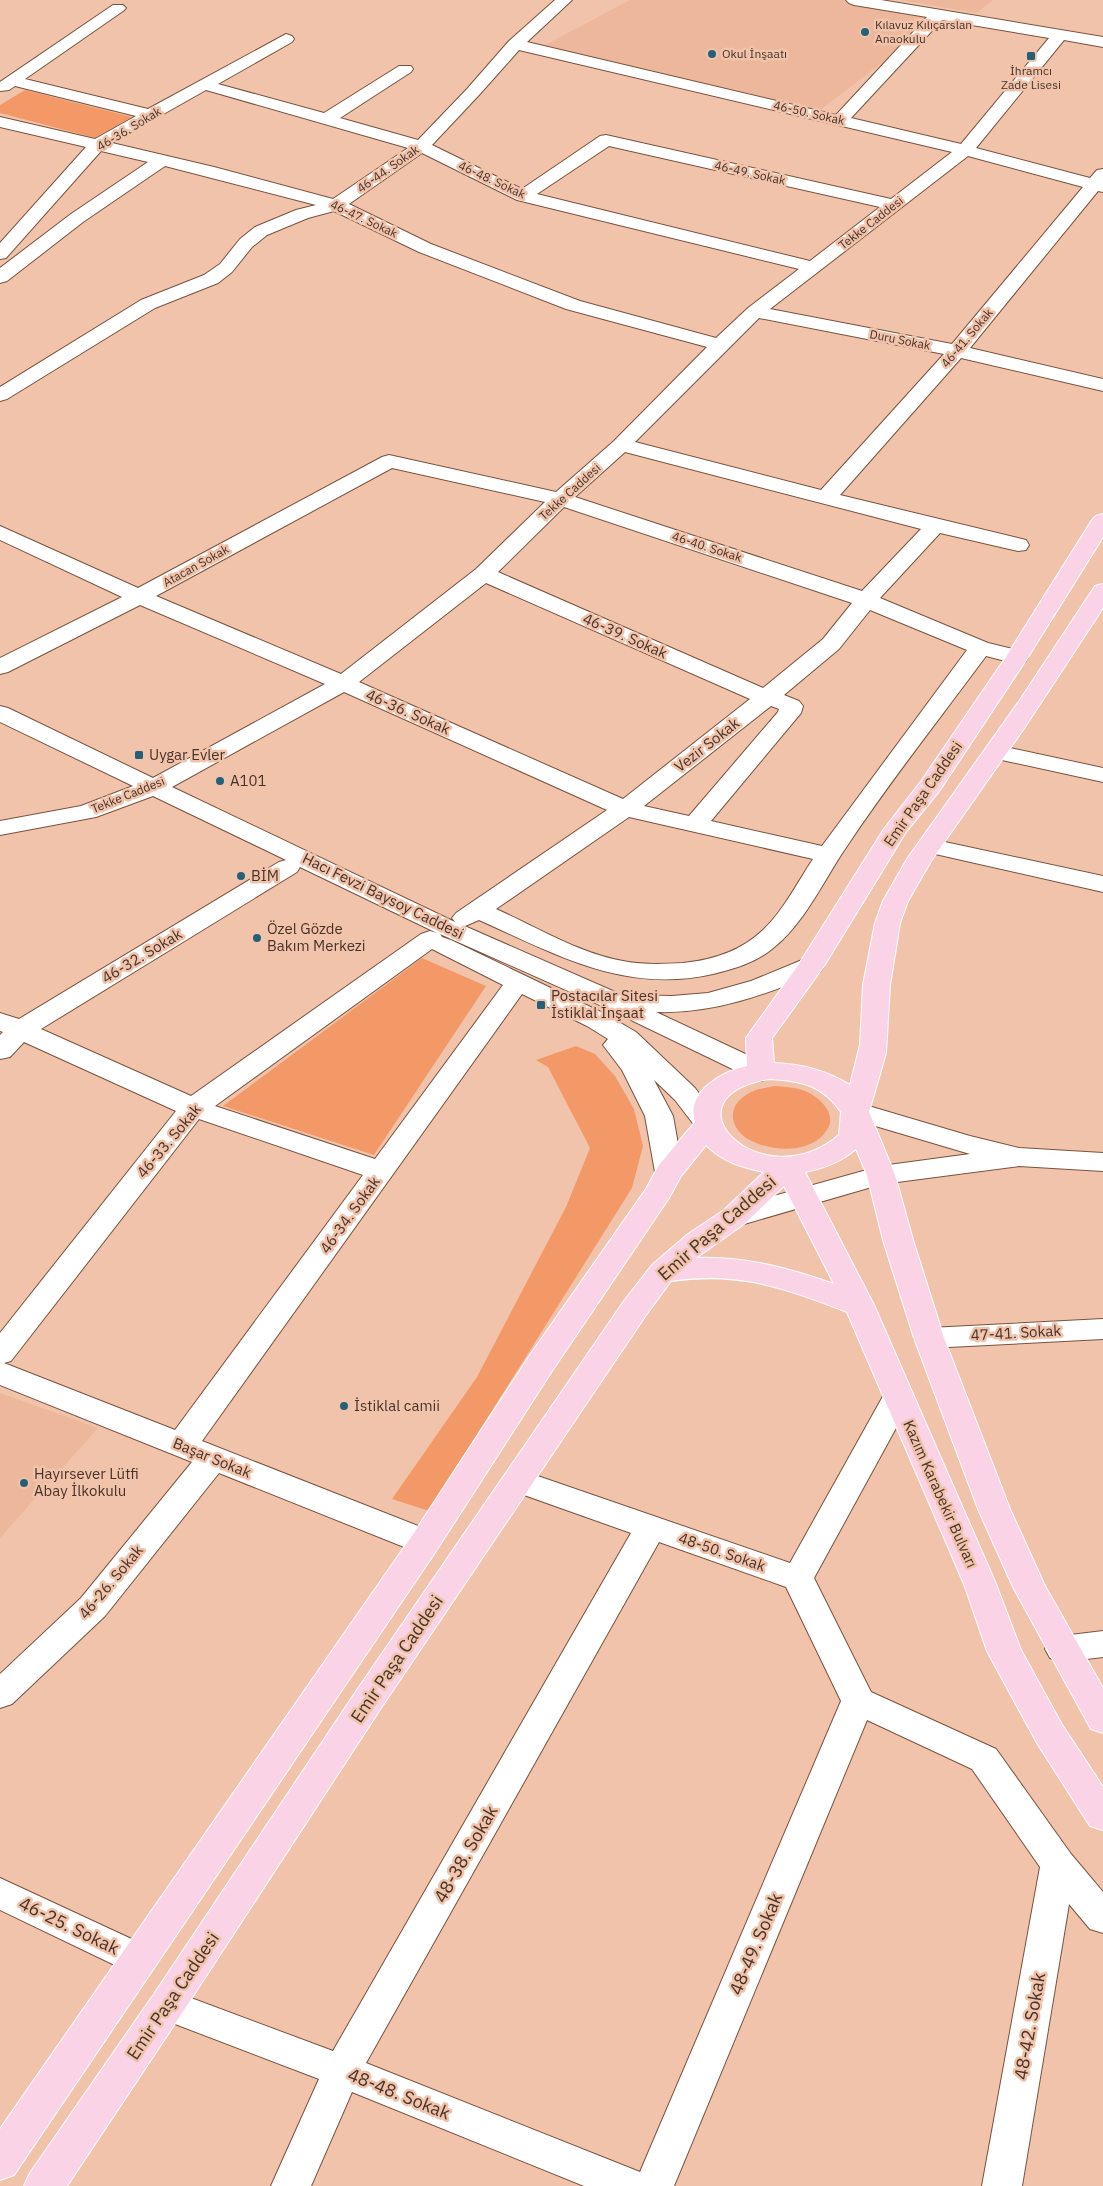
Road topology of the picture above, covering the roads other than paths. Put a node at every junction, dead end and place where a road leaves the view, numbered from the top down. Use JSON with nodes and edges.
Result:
{"nodes":[{"id":1,"x":564,"y":0,"type":"edge"},
{"id":2,"x":854,"y":0,"type":"edge"},
{"id":3,"x":118,"y":8,"type":"dead end"},
{"id":4,"x":938,"y":14,"type":"junction"},
{"id":5,"x":1060,"y":35,"type":"junction"},
{"id":6,"x":286,"y":39,"type":"dead end"},
{"id":7,"x":1103,"y":42,"type":"edge"},
{"id":8,"x":515,"y":44,"type":"junction"},
{"id":9,"x":405,"y":69,"type":"dead end"},
{"id":10,"x":6,"y":85,"type":"edge"},
{"id":11,"x":205,"y":85,"type":"junction"},
{"id":12,"x":151,"y":115,"type":"junction"},
{"id":13,"x":327,"y":120,"type":"junction"},
{"id":14,"x":839,"y":120,"type":"junction"},
{"id":15,"x":0,"y":122,"type":"edge"},
{"id":16,"x":98,"y":145,"type":"junction"},
{"id":17,"x":421,"y":146,"type":"junction"},
{"id":18,"x":965,"y":150,"type":"junction"},
{"id":19,"x":164,"y":160,"type":"junction"},
{"id":20,"x":1100,"y":182,"type":"edge"},
{"id":21,"x":522,"y":196,"type":"junction"},
{"id":22,"x":336,"y":205,"type":"junction"},
{"id":23,"x":894,"y":205,"type":"junction"},
{"id":24,"x":0,"y":254,"type":"edge"},
{"id":25,"x":814,"y":267,"type":"junction"},
{"id":26,"x":0,"y":277,"type":"edge"},
{"id":27,"x":755,"y":312,"type":"junction"},
{"id":28,"x":720,"y":344,"type":"junction"},
{"id":29,"x":957,"y":351,"type":"junction"},
{"id":30,"x":1103,"y":385,"type":"edge"},
{"id":31,"x":0,"y":395,"type":"edge"},
{"id":32,"x":621,"y":445,"type":"junction"},
{"id":33,"x":389,"y":461,"type":"joint"},
{"id":34,"x":826,"y":498,"type":"junction"},
{"id":35,"x":560,"y":499,"type":"junction"},
{"id":36,"x":1103,"y":520,"type":"edge"},
{"id":37,"x":935,"y":526,"type":"junction"},
{"id":38,"x":0,"y":532,"type":"edge"},
{"id":39,"x":1018,"y":546,"type":"dead end"},
{"id":40,"x":484,"y":574,"type":"junction"},
{"id":41,"x":139,"y":597,"type":"junction"},
{"id":42,"x":1101,"y":597,"type":"edge"},
{"id":43,"x":866,"y":600,"type":"junction"},
{"id":44,"x":980,"y":648,"type":"junction"},
{"id":45,"x":1017,"y":658,"type":"junction"},
{"id":46,"x":0,"y":667,"type":"edge"},
{"id":47,"x":343,"y":683,"type":"junction"},
{"id":48,"x":766,"y":698,"type":"junction"},
{"id":49,"x":0,"y":712,"type":"edge"},
{"id":50,"x":996,"y":752,"type":"junction"},
{"id":51,"x":1103,"y":775,"type":"edge"},
{"id":52,"x":154,"y":787,"type":"junction"},
{"id":53,"x":625,"y":809,"type":"junction"},
{"id":54,"x":695,"y":825,"type":"junction"},
{"id":55,"x":0,"y":828,"type":"edge"},
{"id":56,"x":930,"y":846,"type":"junction"},
{"id":57,"x":829,"y":855,"type":"junction"},
{"id":58,"x":288,"y":867,"type":"junction"},
{"id":59,"x":1103,"y":884,"type":"edge"},
{"id":60,"x":478,"y":910,"type":"junction"},
{"id":61,"x":440,"y":934,"type":"junction"},
{"id":62,"x":810,"y":966,"type":"junction"},
{"id":63,"x":518,"y":982,"type":"junction"},
{"id":64,"x":605,"y":1010,"type":"junction"},
{"id":65,"x":10,"y":1026,"type":"edge"},
{"id":66,"x":0,"y":1051,"type":"edge"},
{"id":67,"x":762,"y":1072,"type":"junction"},
{"id":68,"x":193,"y":1108,"type":"junction"},
{"id":69,"x":855,"y":1111,"type":"junction"},
{"id":70,"x":708,"y":1124,"type":"junction"},
{"id":71,"x":1019,"y":1157,"type":"junction"},
{"id":72,"x":1103,"y":1162,"type":"edge"},
{"id":73,"x":788,"y":1166,"type":"junction"},
{"id":74,"x":382,"y":1171,"type":"junction"},
{"id":75,"x":669,"y":1172,"type":"junction"},
{"id":76,"x":882,"y":1175,"type":"junction"},
{"id":77,"x":804,"y":1197,"type":"junction"},
{"id":78,"x":734,"y":1217,"type":"junction"},
{"id":79,"x":662,"y":1272,"type":"junction"},
{"id":80,"x":859,"y":1305,"type":"junction"},
{"id":81,"x":1103,"y":1329,"type":"edge"},
{"id":82,"x":929,"y":1338,"type":"junction"},
{"id":83,"x":0,"y":1354,"type":"edge"},
{"id":84,"x":0,"y":1373,"type":"edge"},
{"id":85,"x":898,"y":1397,"type":"junction"},
{"id":86,"x":181,"y":1446,"type":"junction"},
{"id":87,"x":212,"y":1458,"type":"junction"},
{"id":88,"x":518,"y":1481,"type":"junction"},
{"id":89,"x":651,"y":1527,"type":"junction"},
{"id":90,"x":425,"y":1542,"type":"junction"},
{"id":91,"x":798,"y":1578,"type":"junction"},
{"id":92,"x":1103,"y":1644,"type":"edge"},
{"id":93,"x":1062,"y":1649,"type":"junction"},
{"id":94,"x":0,"y":1695,"type":"edge"},
{"id":95,"x":858,"y":1701,"type":"junction"},
{"id":96,"x":1103,"y":1719,"type":"edge"},
{"id":97,"x":1103,"y":1816,"type":"edge"},
{"id":98,"x":1058,"y":1865,"type":"junction"},
{"id":99,"x":0,"y":1893,"type":"edge"},
{"id":100,"x":1103,"y":1918,"type":"edge"},
{"id":101,"x":138,"y":1959,"type":"junction"},
{"id":102,"x":167,"y":2006,"type":"junction"},
{"id":103,"x":342,"y":2071,"type":"junction"},
{"id":104,"x":0,"y":2162,"type":"edge"},
{"id":105,"x":44,"y":2186,"type":"edge"},
{"id":106,"x":291,"y":2186,"type":"edge"},
{"id":107,"x":630,"y":2186,"type":"edge"},
{"id":108,"x":654,"y":2186,"type":"edge"},
{"id":109,"x":1002,"y":2186,"type":"edge"}],
"edges":[{"from":1,"to":8,"type":"street","name":"46-44. Sokak"},
{"from":2,"to":4,"type":"street"},
{"from":3,"to":10,"type":"street"},
{"from":4,"to":5,"type":"street"},
{"from":4,"to":14,"type":"street"},
{"from":5,"to":7,"type":"street"},
{"from":5,"to":18,"type":"street","name":"Tekke Caddesi"},
{"from":6,"to":11,"type":"street","name":"46-36. Sokak"},
{"from":8,"to":14,"type":"street","name":"46-50. Sokak"},
{"from":8,"to":17,"type":"street","name":"46-44. Sokak"},
{"from":9,"to":13,"type":"street"},
{"from":10,"to":12,"type":"street"},
{"from":11,"to":12,"type":"street","name":"46-36. Sokak"},
{"from":11,"to":13,"type":"street","name":"46-48. Sokak"},
{"from":12,"to":16,"type":"street","name":"46-36. Sokak"},
{"from":13,"to":17,"type":"street","name":"46-48. Sokak"},
{"from":14,"to":18,"type":"street","name":"46-50. Sokak"},
{"from":15,"to":16,"type":"street","name":"46-47. Sokak"},
{"from":16,"to":19,"type":"street","name":"46-47. Sokak"},
{"from":16,"to":24,"type":"street","name":"46-36. Sokak"},
{"from":17,"to":21,"type":"street","name":"46-48. Sokak"},
{"from":17,"to":22,"type":"street","name":"46-44. Sokak"},
{"from":18,"to":20,"type":"street","name":"46-50. Sokak"},
{"from":18,"to":23,"type":"street","name":"Tekke Caddesi"},
{"from":19,"to":22,"type":"street","name":"46-47. Sokak"},
{"from":19,"to":26,"type":"street"},
{"from":20,"to":29,"type":"street","name":"46-41. Sokak"},
{"from":21,"to":23,"type":"street","name":"46-49. Sokak"},
{"from":21,"to":25,"type":"street","name":"46-48. Sokak"},
{"from":22,"to":28,"type":"street","name":"46-47. Sokak"},
{"from":22,"to":31,"type":"street","name":"46-44. Sokak"},
{"from":23,"to":25,"type":"street","name":"Tekke Caddesi"},
{"from":25,"to":27,"type":"street","name":"Tekke Caddesi"},
{"from":27,"to":28,"type":"street","name":"Tekke Caddesi"},
{"from":27,"to":29,"type":"street","name":"Duru Sokak"},
{"from":28,"to":32,"type":"street","name":"Tekke Caddesi"},
{"from":29,"to":30,"type":"street","name":"Duru Sokak"},
{"from":29,"to":34,"type":"street","name":"46-41. Sokak"},
{"from":32,"to":34,"type":"street"},
{"from":32,"to":35,"type":"street","name":"Tekke Caddesi"},
{"from":33,"to":35,"type":"street","name":"46-40. Sokak"},
{"from":33,"to":41,"type":"street","name":"Atacan Sokak"},
{"from":34,"to":37,"type":"street"},
{"from":35,"to":40,"type":"street","name":"Tekke Caddesi"},
{"from":35,"to":43,"type":"street","name":"46-40. Sokak"},
{"from":36,"to":45,"type":"main road","name":"Emir Paşa Caddesi"},
{"from":37,"to":39,"type":"street"},
{"from":37,"to":43,"type":"street","name":"Vezir Sokak"},
{"from":38,"to":41,"type":"street","name":"46-36. Sokak"},
{"from":40,"to":47,"type":"street","name":"Tekke Caddesi"},
{"from":40,"to":48,"type":"street","name":"46-39. Sokak"},
{"from":41,"to":46,"type":"street","name":"Atacan Sokak"},
{"from":41,"to":47,"type":"street","name":"46-36. Sokak"},
{"from":42,"to":50,"type":"main road"},
{"from":43,"to":44,"type":"street","name":"46-40. Sokak"},
{"from":43,"to":48,"type":"street","name":"Vezir Sokak"},
{"from":44,"to":45,"type":"street","name":"46-40. Sokak"},
{"from":44,"to":57,"type":"street"},
{"from":45,"to":62,"type":"main road","name":"Emir Paşa Caddesi"},
{"from":47,"to":52,"type":"street","name":"Tekke Caddesi"},
{"from":47,"to":53,"type":"street","name":"46-36. Sokak"},
{"from":48,"to":53,"type":"street","name":"Vezir Sokak"},
{"from":48,"to":54,"type":"street","name":"46-39. Sokak"},
{"from":49,"to":52,"type":"street","name":"Hacı Fevzi Baysoy Caddesi"},
{"from":50,"to":51,"type":"street"},
{"from":50,"to":56,"type":"main road"},
{"from":52,"to":55,"type":"street","name":"Tekke Caddesi"},
{"from":52,"to":58,"type":"street","name":"Hacı Fevzi Baysoy Caddesi"},
{"from":52,"to":61,"type":"street","name":"Hacı Fevzi Baysoy Caddesi"},
{"from":53,"to":54,"type":"street","name":"46-36. Sokak"},
{"from":53,"to":60,"type":"street","name":"Vezir Sokak"},
{"from":54,"to":57,"type":"street","name":"46-36. Sokak"},
{"from":56,"to":59,"type":"street"},
{"from":56,"to":69,"type":"main road"},
{"from":57,"to":60,"type":"street"},
{"from":58,"to":61,"type":"street","name":"Hacı Fevzi Baysoy Caddesi"},
{"from":58,"to":65,"type":"street","name":"46-32. Sokak"},
{"from":60,"to":61,"type":"street","name":"Vezir Sokak"},
{"from":61,"to":63,"type":"street","name":"Hacı Fevzi Baysoy Caddesi"},
{"from":61,"to":64,"type":"street","name":"Hacı Fevzi Baysoy Caddesi"},
{"from":61,"to":68,"type":"street","name":"46-33. Sokak"},
{"from":62,"to":64,"type":"street","name":"Hacı Fevzi Baysoy Caddesi"},
{"from":62,"to":67,"type":"main road","name":"Emir Paşa Caddesi"},
{"from":63,"to":64,"type":"street","name":"Hacı Fevzi Baysoy Caddesi"},
{"from":63,"to":74,"type":"street","name":"46-34. Sokak"},
{"from":64,"to":67,"type":"street","name":"Hacı Fevzi Baysoy Caddesi"},
{"from":64,"to":70,"type":"street","name":"Hacı Fevzi Baysoy Caddesi"},
{"from":64,"to":75,"type":"street","name":"Hacı Fevzi Baysoy Caddesi"},
{"from":65,"to":66,"type":"street","name":"46-32. Sokak"},
{"from":65,"to":68,"type":"street"},
{"from":67,"to":69,"type":"main road"},
{"from":67,"to":70,"type":"main road"},
{"from":68,"to":74,"type":"street"},
{"from":68,"to":83,"type":"street","name":"46-33. Sokak"},
{"from":69,"to":71,"type":"street"},
{"from":69,"to":73,"type":"main road"},
{"from":69,"to":76,"type":"main road"},
{"from":70,"to":73,"type":"main road"},
{"from":70,"to":75,"type":"main road"},
{"from":71,"to":72,"type":"street"},
{"from":71,"to":76,"type":"street"},
{"from":73,"to":77,"type":"main road","name":"Kazım Karabekir Bulvarı"},
{"from":73,"to":78,"type":"main road","name":"Emir Paşa Caddesi"},
{"from":74,"to":86,"type":"street","name":"46-34. Sokak"},
{"from":75,"to":90,"type":"main road"},
{"from":76,"to":77,"type":"street"},
{"from":76,"to":82,"type":"main road"},
{"from":77,"to":78,"type":"street"},
{"from":77,"to":80,"type":"main road","name":"Kazım Karabekir Bulvarı"},
{"from":78,"to":79,"type":"main road","name":"Emir Paşa Caddesi"},
{"from":79,"to":80,"type":"main road"},
{"from":79,"to":88,"type":"main road","name":"Emir Paşa Caddesi"},
{"from":80,"to":85,"type":"main road","name":"Kazım Karabekir Bulvarı"},
{"from":81,"to":82,"type":"street","name":"47-41. Sokak"},
{"from":82,"to":93,"type":"main road"},
{"from":84,"to":86,"type":"street","name":"Başar Sokak"},
{"from":85,"to":91,"type":"street"},
{"from":85,"to":97,"type":"main road","name":"Kazım Karabekir Bulvarı"},
{"from":86,"to":87,"type":"street","name":"Başar Sokak"},
{"from":87,"to":90,"type":"street","name":"Başar Sokak"},
{"from":87,"to":94,"type":"street","name":"46-26. Sokak"},
{"from":88,"to":89,"type":"street","name":"48-50. Sokak"},
{"from":88,"to":102,"type":"main road","name":"Emir Paşa Caddesi"},
{"from":89,"to":91,"type":"street","name":"48-50. Sokak"},
{"from":89,"to":103,"type":"street","name":"48-38. Sokak"},
{"from":90,"to":101,"type":"main road"},
{"from":91,"to":95,"type":"street"},
{"from":92,"to":93,"type":"street"},
{"from":93,"to":96,"type":"main road"},
{"from":95,"to":98,"type":"street"},
{"from":95,"to":108,"type":"street","name":"48-49. Sokak"},
{"from":98,"to":100,"type":"street"},
{"from":98,"to":109,"type":"street","name":"48-42. Sokak"},
{"from":99,"to":101,"type":"street","name":"46-25. Sokak"},
{"from":101,"to":104,"type":"main road"},
{"from":102,"to":103,"type":"street","name":"48-48. Sokak"},
{"from":102,"to":105,"type":"main road","name":"Emir Paşa Caddesi"},
{"from":103,"to":106,"type":"street","name":"48-38. Sokak"},
{"from":103,"to":107,"type":"street","name":"48-48. Sokak"}]}
